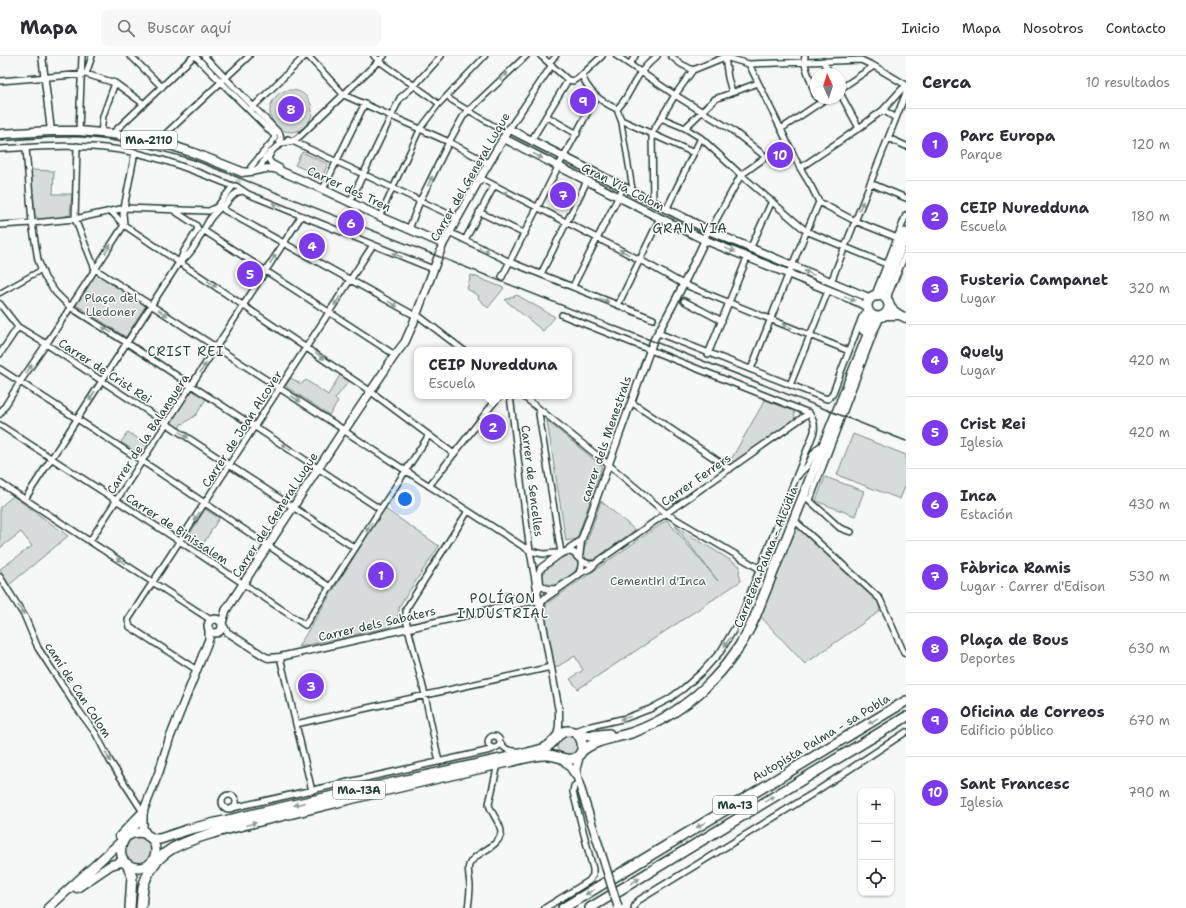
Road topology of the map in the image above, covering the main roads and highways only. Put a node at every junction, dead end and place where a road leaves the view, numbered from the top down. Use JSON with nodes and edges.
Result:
{"nodes":[{"id":1,"x":506,"y":133,"type":"junction"},
{"id":2,"x":0,"y":134,"type":"edge"},
{"id":3,"x":242,"y":172,"type":"joint"},
{"id":4,"x":903,"y":238,"type":"edge"},
{"id":5,"x":443,"y":244,"type":"junction"},
{"id":6,"x":880,"y":299,"type":"junction"},
{"id":7,"x":868,"y":310,"type":"junction"},
{"id":8,"x":881,"y":316,"type":"junction"},
{"id":9,"x":902,"y":317,"type":"edge"},
{"id":10,"x":869,"y":326,"type":"junction"},
{"id":11,"x":804,"y":498,"type":"junction"},
{"id":12,"x":226,"y":610,"type":"junction"},
{"id":13,"x":211,"y":622,"type":"junction"},
{"id":14,"x":220,"y":628,"type":"junction"},
{"id":15,"x":209,"y":639,"type":"junction"},
{"id":16,"x":906,"y":701,"type":"edge"},
{"id":17,"x":906,"y":717,"type":"edge"},
{"id":18,"x":574,"y":732,"type":"junction"},
{"id":19,"x":556,"y":738,"type":"junction"},
{"id":20,"x":580,"y":753,"type":"junction"},
{"id":21,"x":561,"y":758,"type":"junction"},
{"id":22,"x":579,"y":782,"type":"junction"},
{"id":23,"x":143,"y":812,"type":"junction"},
{"id":24,"x":213,"y":833,"type":"junction"},
{"id":25,"x":148,"y":836,"type":"junction"},
{"id":26,"x":126,"y":837,"type":"junction"},
{"id":27,"x":151,"y":862,"type":"junction"},
{"id":28,"x":128,"y":864,"type":"junction"},
{"id":29,"x":51,"y":906,"type":"edge"},
{"id":30,"x":618,"y":907,"type":"edge"},
{"id":31,"x":130,"y":908,"type":"edge"},
{"id":32,"x":140,"y":908,"type":"edge"},
{"id":33,"x":563,"y":908,"type":"edge"},
{"id":34,"x":590,"y":908,"type":"edge"}],
"edges":[{"from":1,"to":5,"type":"main road","name":"Carrer del General Luque"},
{"from":6,"to":1,"type":"main road","name":"Gran Via Colom","one_way":true},
{"from":1,"to":7,"type":"main road","name":"Gran Via Colom","one_way":true},
{"from":2,"to":3,"type":"main road","number":"Ma-2110"},
{"from":3,"to":5,"type":"main road","name":"Carrer des Tren","number":"Ma-2110"},
{"from":4,"to":6,"type":"highway"},
{"from":5,"to":12,"type":"main road","name":"Carrer del General Luque"},
{"from":6,"to":7,"type":"highway","name":"Carretera Palma - Alcúdia"},
{"from":6,"to":8,"type":"highway","name":"Carretera Palma - Alcúdia"},
{"from":6,"to":9,"type":"main road"},
{"from":7,"to":8,"type":"highway"},
{"from":7,"to":10,"type":"highway","name":"Carretera Palma - Alcúdia"},
{"from":8,"to":9,"type":"main road"},
{"from":8,"to":10,"type":"highway","name":"Carretera Palma - Alcúdia"},
{"from":10,"to":11,"type":"highway","name":"Carretera Palma - Alcúdia"},
{"from":10,"to":11,"type":"highway","name":"Carretera Palma - Alcúdia"},
{"from":11,"to":18,"type":"highway","name":"Carretera Palma - Alcúdia"},
{"from":11,"to":20,"type":"highway","name":"Carretera Palma - Alcúdia"},
{"from":12,"to":13,"type":"main road","name":"Carrer del General Luque"},
{"from":12,"to":14,"type":"main road","name":"Carrer del General Luque"},
{"from":13,"to":14,"type":"main road"},
{"from":13,"to":14,"type":"main road"},
{"from":13,"to":15,"type":"main road"},
{"from":14,"to":15,"type":"main road"},
{"from":15,"to":23,"type":"main road"},
{"from":16,"to":33,"type":"highway","name":"Autopista Palma - sa Pobla","number":"Ma-13","one_way":true},
{"from":34,"to":17,"type":"highway","number":"Ma-13","one_way":true},
{"from":18,"to":19,"type":"highway"},
{"from":18,"to":20,"type":"highway"},
{"from":19,"to":21,"type":"highway"},
{"from":19,"to":25,"type":"highway","number":"Ma-13A","one_way":true},
{"from":20,"to":21,"type":"highway"},
{"from":20,"to":22,"type":"main road"},
{"from":21,"to":22,"type":"main road"},
{"from":24,"to":21,"type":"highway","number":"Ma-13A","one_way":true},
{"from":22,"to":30,"type":"main road","bridge":true},
{"from":23,"to":25,"type":"main road"},
{"from":23,"to":26,"type":"main road"},
{"from":23,"to":29,"type":"main road"},
{"from":24,"to":27,"type":"main road","number":"Ma-13A"},
{"from":24,"to":32,"type":"highway"},
{"from":25,"to":26,"type":"main road","number":"Ma-13A"},
{"from":25,"to":27,"type":"main road"},
{"from":26,"to":28,"type":"main road"},
{"from":26,"to":29,"type":"main road"},
{"from":27,"to":28,"type":"main road"},
{"from":27,"to":32,"type":"highway"},
{"from":28,"to":29,"type":"main road"},
{"from":28,"to":31,"type":"highway"}]}
